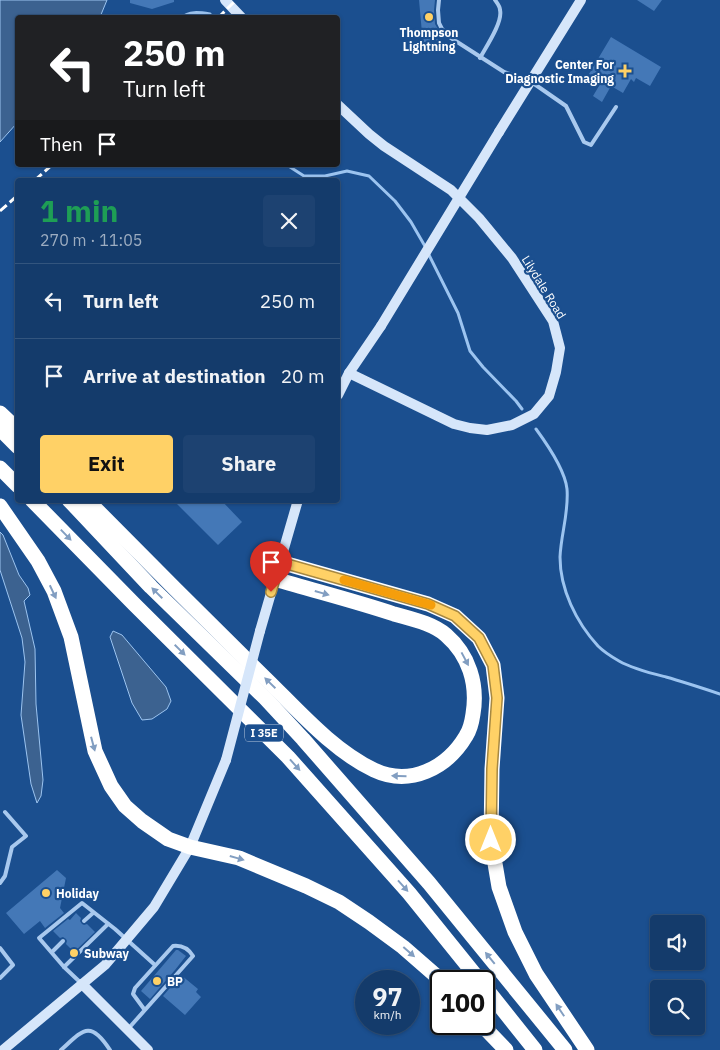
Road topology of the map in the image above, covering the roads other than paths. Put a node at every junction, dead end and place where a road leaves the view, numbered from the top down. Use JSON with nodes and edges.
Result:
{"nodes":[{"id":1,"x":225,"y":0,"type":"edge"},
{"id":2,"x":439,"y":0,"type":"edge"},
{"id":3,"x":495,"y":0,"type":"edge"},
{"id":4,"x":581,"y":0,"type":"edge"},
{"id":5,"x":239,"y":15,"type":"edge"},
{"id":6,"x":480,"y":58,"type":"junction"},
{"id":7,"x":530,"y":81,"type":"junction"},
{"id":8,"x":340,"y":107,"type":"edge"},
{"id":9,"x":616,"y":107,"type":"dead end"},
{"id":10,"x":349,"y":373,"type":"junction"},
{"id":11,"x":340,"y":391,"type":"edge"},
{"id":12,"x":0,"y":413,"type":"edge"},
{"id":13,"x":15,"y":427,"type":"edge"},
{"id":14,"x":0,"y":429,"type":"edge"},
{"id":15,"x":15,"y":444,"type":"edge"},
{"id":16,"x":0,"y":468,"type":"edge"},
{"id":17,"x":15,"y":483,"type":"edge"},
{"id":18,"x":35,"y":503,"type":"edge"},
{"id":19,"x":72,"y":503,"type":"edge"},
{"id":20,"x":90,"y":503,"type":"edge"},
{"id":21,"x":297,"y":503,"type":"edge"},
{"id":22,"x":0,"y":506,"type":"edge"},
{"id":23,"x":280,"y":562,"type":"junction"},
{"id":24,"x":275,"y":579,"type":"junction"},
{"id":25,"x":5,"y":812,"type":"dead end"},
{"id":26,"x":190,"y":847,"type":"junction"},
{"id":27,"x":0,"y":883,"type":"edge"},
{"id":28,"x":93,"y":912,"type":"junction"},
{"id":29,"x":84,"y":921,"type":"dead end"},
{"id":30,"x":108,"y":924,"type":"junction"},
{"id":31,"x":127,"y":939,"type":"junction"},
{"id":32,"x":63,"y":941,"type":"dead end"},
{"id":33,"x":0,"y":948,"type":"edge"},
{"id":34,"x":52,"y":952,"type":"junction"},
{"id":35,"x":155,"y":965,"type":"junction"},
{"id":36,"x":64,"y":967,"type":"junction"},
{"id":37,"x":471,"y":970,"type":"edge"},
{"id":38,"x":430,"y":971,"type":"edge"},
{"id":39,"x":0,"y":978,"type":"edge"},
{"id":40,"x":82,"y":984,"type":"junction"},
{"id":41,"x":495,"y":1000,"type":"edge"},
{"id":42,"x":144,"y":1010,"type":"junction"},
{"id":43,"x":128,"y":1029,"type":"junction"},
{"id":44,"x":492,"y":1035,"type":"edge"},
{"id":45,"x":3,"y":1050,"type":"edge"},
{"id":46,"x":61,"y":1050,"type":"edge"},
{"id":47,"x":110,"y":1050,"type":"edge"},
{"id":48,"x":148,"y":1050,"type":"edge"},
{"id":49,"x":506,"y":1050,"type":"edge"},
{"id":50,"x":535,"y":1050,"type":"edge"},
{"id":51,"x":565,"y":1050,"type":"edge"},
{"id":52,"x":588,"y":1050,"type":"edge"}],
"edges":[{"from":1,"to":5,"type":"street"},
{"from":2,"to":6,"type":"lane"},
{"from":3,"to":6,"type":"lane"},
{"from":4,"to":7,"type":"street"},
{"from":6,"to":7,"type":"lane"},
{"from":7,"to":9,"type":"lane"},
{"from":7,"to":10,"type":"street","bridge":true},
{"from":8,"to":10,"type":"street","name":"Lilydale Road"},
{"from":10,"to":11,"type":"street"},
{"from":12,"to":13,"type":"highway"},
{"from":14,"to":15,"type":"highway"},
{"from":16,"to":17,"type":"highway"},
{"from":18,"to":37,"type":"highway","number":"I 35E","one_way":true},
{"from":51,"to":19,"type":"highway","number":"I 35E","one_way":true},
{"from":24,"to":20,"type":"highway","one_way":true},
{"from":21,"to":23,"type":"street"},
{"from":22,"to":26,"type":"highway","one_way":true},
{"from":23,"to":24,"type":"street"},
{"from":52,"to":23,"type":"highway","one_way":true},
{"from":24,"to":26,"type":"street","bridge":true},
{"from":25,"to":27,"type":"lane"},
{"from":26,"to":31,"type":"street"},
{"from":26,"to":38,"type":"highway","one_way":true},
{"from":28,"to":29,"type":"lane"},
{"from":28,"to":30,"type":"lane"},
{"from":28,"to":34,"type":"lane"},
{"from":30,"to":31,"type":"lane"},
{"from":30,"to":36,"type":"lane"},
{"from":31,"to":35,"type":"lane"},
{"from":31,"to":40,"type":"street"},
{"from":32,"to":34,"type":"lane"},
{"from":33,"to":39,"type":"lane"},
{"from":34,"to":36,"type":"lane"},
{"from":35,"to":42,"type":"lane"},
{"from":35,"to":42,"type":"lane"},
{"from":36,"to":40,"type":"lane"},
{"from":40,"to":43,"type":"street"},
{"from":40,"to":45,"type":"street"},
{"from":41,"to":50,"type":"highway"},
{"from":42,"to":43,"type":"lane"},
{"from":43,"to":48,"type":"street"},
{"from":44,"to":49,"type":"highway"},
{"from":46,"to":47,"type":"lane"}]}
